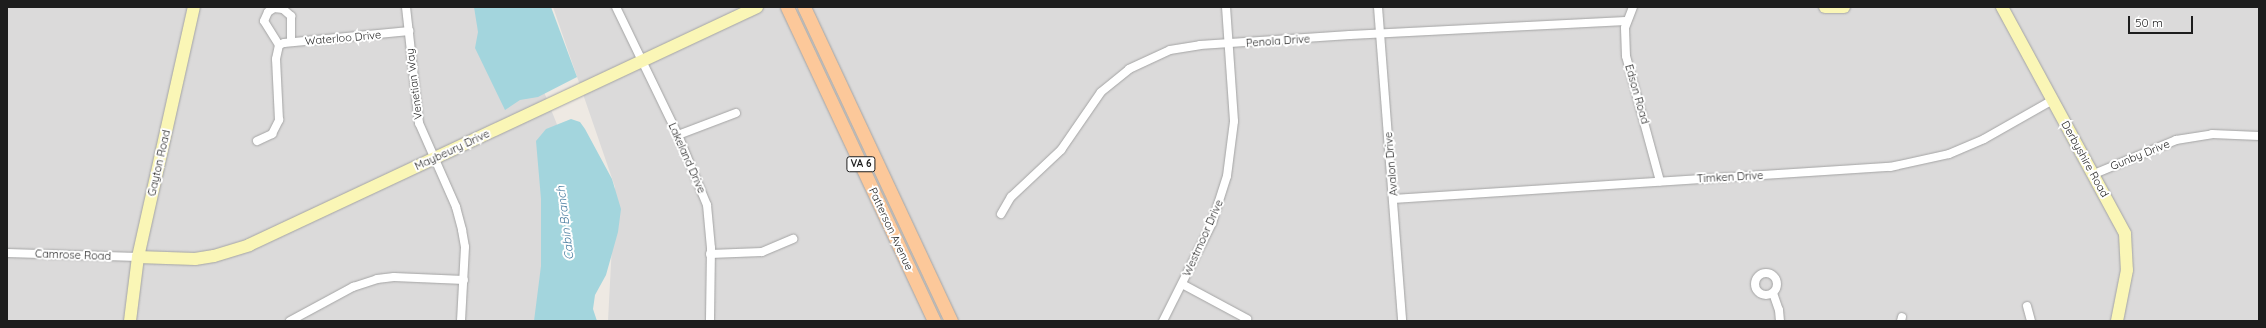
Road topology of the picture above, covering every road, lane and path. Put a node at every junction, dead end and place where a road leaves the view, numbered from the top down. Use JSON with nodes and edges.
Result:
{"nodes":[{"id":1,"x":194,"y":7,"type":"edge"},
{"id":2,"x":406,"y":7,"type":"edge"},
{"id":3,"x":616,"y":7,"type":"edge"},
{"id":4,"x":757,"y":7,"type":"edge"},
{"id":5,"x":787,"y":7,"type":"edge"},
{"id":6,"x":804,"y":7,"type":"edge"},
{"id":7,"x":1226,"y":7,"type":"edge"},
{"id":8,"x":1378,"y":7,"type":"edge"},
{"id":9,"x":1633,"y":7,"type":"edge"},
{"id":10,"x":1825,"y":7,"type":"edge"},
{"id":11,"x":1844,"y":7,"type":"edge"},
{"id":12,"x":2002,"y":7,"type":"edge"},
{"id":13,"x":1626,"y":21,"type":"junction"},
{"id":14,"x":409,"y":31,"type":"junction"},
{"id":15,"x":1380,"y":34,"type":"junction"},
{"id":16,"x":291,"y":42,"type":"junction"},
{"id":17,"x":1229,"y":44,"type":"junction"},
{"id":18,"x":279,"y":45,"type":"junction"},
{"id":19,"x":643,"y":61,"type":"junction"},
{"id":20,"x":2053,"y":100,"type":"junction"},
{"id":21,"x":736,"y":113,"type":"dead end"},
{"id":22,"x":678,"y":135,"type":"junction"},
{"id":23,"x":2259,"y":136,"type":"edge"},
{"id":24,"x":257,"y":141,"type":"dead end"},
{"id":25,"x":434,"y":159,"type":"junction"},
{"id":26,"x":2094,"y":174,"type":"junction"},
{"id":27,"x":1660,"y":181,"type":"junction"},
{"id":28,"x":1393,"y":199,"type":"junction"},
{"id":29,"x":1001,"y":214,"type":"dead end"},
{"id":30,"x":793,"y":239,"type":"dead end"},
{"id":31,"x":7,"y":253,"type":"edge"},
{"id":32,"x":710,"y":254,"type":"junction"},
{"id":33,"x":138,"y":257,"type":"junction"},
{"id":34,"x":464,"y":280,"type":"junction"},
{"id":35,"x":1182,"y":284,"type":"junction"},
{"id":36,"x":1773,"y":294,"type":"dead end"},
{"id":37,"x":2027,"y":306,"type":"dead end"},
{"id":38,"x":1247,"y":319,"type":"dead end"},
{"id":39,"x":130,"y":321,"type":"edge"},
{"id":40,"x":290,"y":321,"type":"edge"},
{"id":41,"x":461,"y":321,"type":"edge"},
{"id":42,"x":710,"y":321,"type":"edge"},
{"id":43,"x":934,"y":321,"type":"edge"},
{"id":44,"x":951,"y":321,"type":"edge"},
{"id":45,"x":1163,"y":321,"type":"edge"},
{"id":46,"x":1402,"y":321,"type":"edge"},
{"id":47,"x":1780,"y":321,"type":"edge"},
{"id":48,"x":2032,"y":321,"type":"edge"},
{"id":49,"x":2117,"y":321,"type":"edge"}],
"edges":[{"from":1,"to":33,"type":"street","name":"Gayton Road"},
{"from":2,"to":14,"type":"street","name":"Venetian Way"},
{"from":3,"to":19,"type":"street","name":"Lakeland Drive"},
{"from":4,"to":19,"type":"street","name":"Maybeury Drive"},
{"from":5,"to":43,"type":"main road","name":"Patterson Avenue","number":"VA 6"},
{"from":6,"to":44,"type":"main road","name":"Patterson Avenue","number":"VA 6"},
{"from":7,"to":17,"type":"street","name":"Westmoor Drive"},
{"from":8,"to":15,"type":"street","name":"Avalon Drive"},
{"from":9,"to":13,"type":"street","name":"Edson Road"},
{"from":10,"to":11,"type":"street"},
{"from":12,"to":20,"type":"street","name":"Derbyshire Road"},
{"from":13,"to":15,"type":"street","name":"Penola Drive"},
{"from":13,"to":27,"type":"street","name":"Edson Road"},
{"from":14,"to":16,"type":"street","name":"Waterloo Drive"},
{"from":14,"to":25,"type":"street","name":"Venetian Way"},
{"from":15,"to":17,"type":"street","name":"Penola Drive"},
{"from":15,"to":28,"type":"street","name":"Avalon Drive"},
{"from":16,"to":18,"type":"street","name":"Waterloo Drive"},
{"from":16,"to":18,"type":"street"},
{"from":17,"to":29,"type":"street","name":"Penola Drive"},
{"from":17,"to":35,"type":"street","name":"Westmoor Drive"},
{"from":18,"to":24,"type":"street"},
{"from":19,"to":22,"type":"street","name":"Lakeland Drive"},
{"from":19,"to":25,"type":"street","name":"Maybeury Drive"},
{"from":20,"to":26,"type":"street","name":"Derbyshire Road"},
{"from":20,"to":27,"type":"street","name":"Timken Drive"},
{"from":21,"to":22,"type":"street"},
{"from":22,"to":32,"type":"street","name":"Lakeland Drive"},
{"from":23,"to":26,"type":"street","name":"Gunby Drive"},
{"from":25,"to":33,"type":"street","name":"Maybeury Drive"},
{"from":25,"to":34,"type":"street","name":"Venetian Way"},
{"from":26,"to":49,"type":"street","name":"Derbyshire Road"},
{"from":27,"to":28,"type":"street","name":"Timken Drive"},
{"from":28,"to":46,"type":"street","name":"Avalon Drive"},
{"from":30,"to":32,"type":"street"},
{"from":31,"to":33,"type":"street","name":"Camrose Road"},
{"from":32,"to":42,"type":"street","name":"Lakeland Drive"},
{"from":33,"to":39,"type":"street","name":"Gayton Road"},
{"from":34,"to":40,"type":"street"},
{"from":34,"to":41,"type":"street","name":"Venetian Way"},
{"from":35,"to":38,"type":"street"},
{"from":35,"to":45,"type":"street","name":"Westmoor Drive"},
{"from":36,"to":47,"type":"street"},
{"from":37,"to":48,"type":"street"}]}
